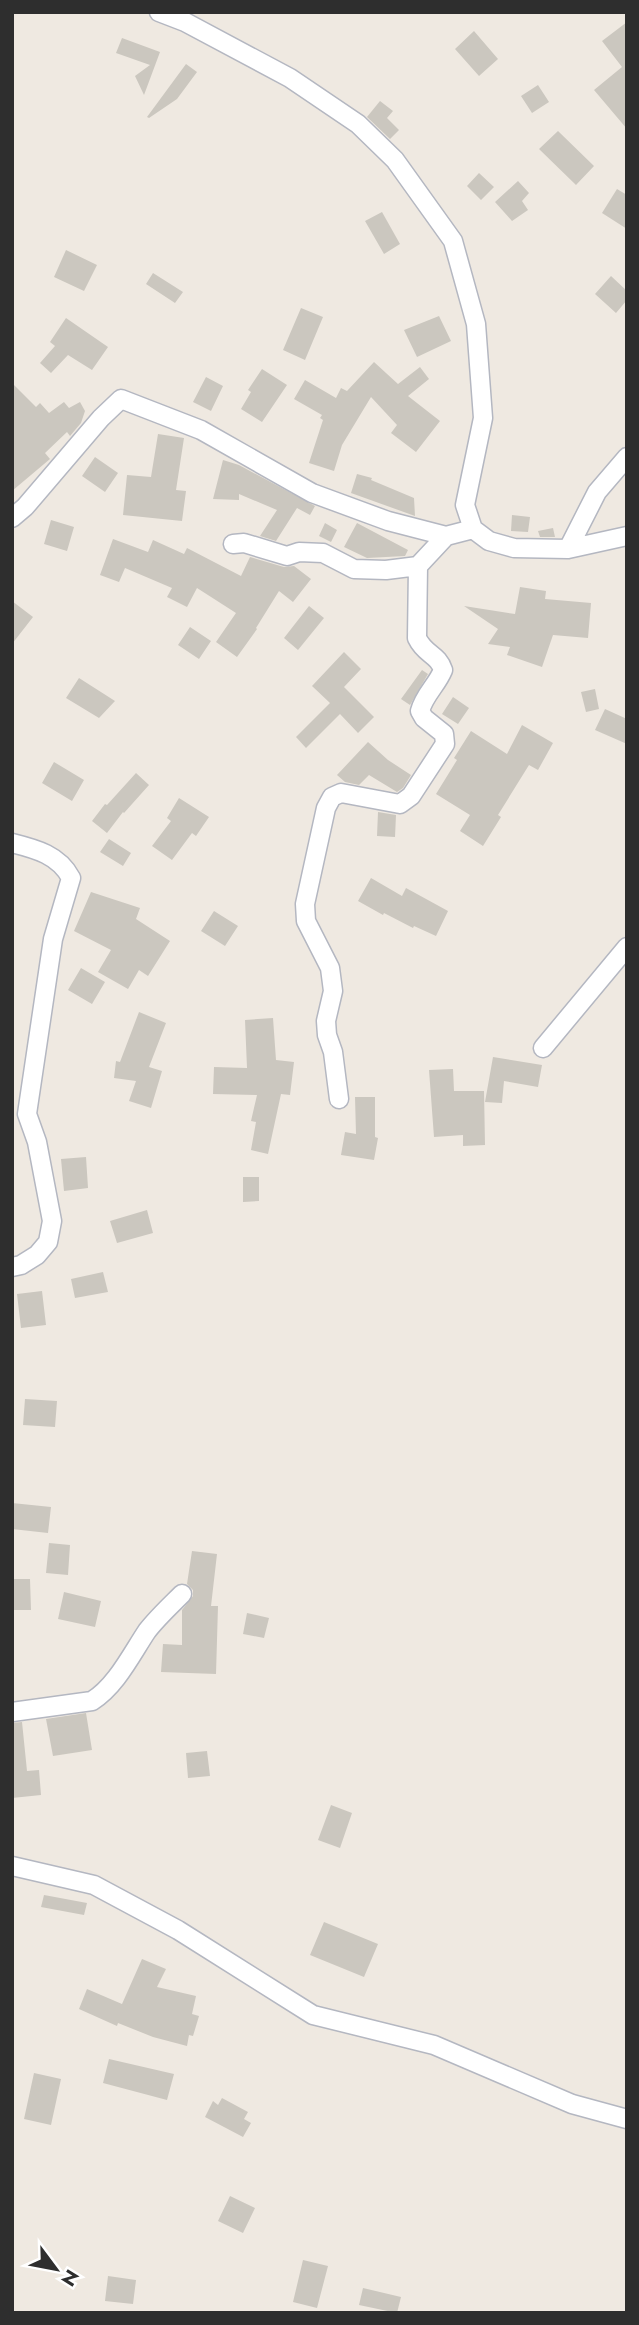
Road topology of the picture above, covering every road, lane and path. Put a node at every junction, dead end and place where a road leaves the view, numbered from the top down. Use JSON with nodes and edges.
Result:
{"nodes":[{"id":1,"x":159,"y":12,"type":"edge"},
{"id":2,"x":627,"y":457,"type":"edge"},
{"id":3,"x":12,"y":518,"type":"edge"},
{"id":4,"x":473,"y":529,"type":"junction"},
{"id":5,"x":627,"y":536,"type":"edge"},
{"id":6,"x":446,"y":537,"type":"junction"},
{"id":7,"x":233,"y":544,"type":"dead end"},
{"id":8,"x":568,"y":549,"type":"junction"},
{"id":9,"x":418,"y":566,"type":"junction"},
{"id":10,"x":12,"y":843,"type":"edge"},
{"id":11,"x":627,"y":947,"type":"edge"},
{"id":12,"x":543,"y":1048,"type":"dead end"},
{"id":13,"x":339,"y":1099,"type":"dead end"},
{"id":14,"x":12,"y":1267,"type":"edge"},
{"id":15,"x":182,"y":1594,"type":"dead end"},
{"id":16,"x":12,"y":1712,"type":"edge"},
{"id":17,"x":12,"y":1866,"type":"edge"},
{"id":18,"x":627,"y":2119,"type":"edge"}],
"edges":[{"from":1,"to":4,"type":"street"},
{"from":2,"to":8,"type":"street"},
{"from":3,"to":6,"type":"street"},
{"from":4,"to":6,"type":"street"},
{"from":4,"to":8,"type":"street"},
{"from":5,"to":8,"type":"street"},
{"from":6,"to":9,"type":"street"},
{"from":7,"to":9,"type":"street"},
{"from":9,"to":13,"type":"street"},
{"from":10,"to":14,"type":"street"},
{"from":11,"to":12,"type":"street"},
{"from":15,"to":16,"type":"street"},
{"from":17,"to":18,"type":"street"}]}
